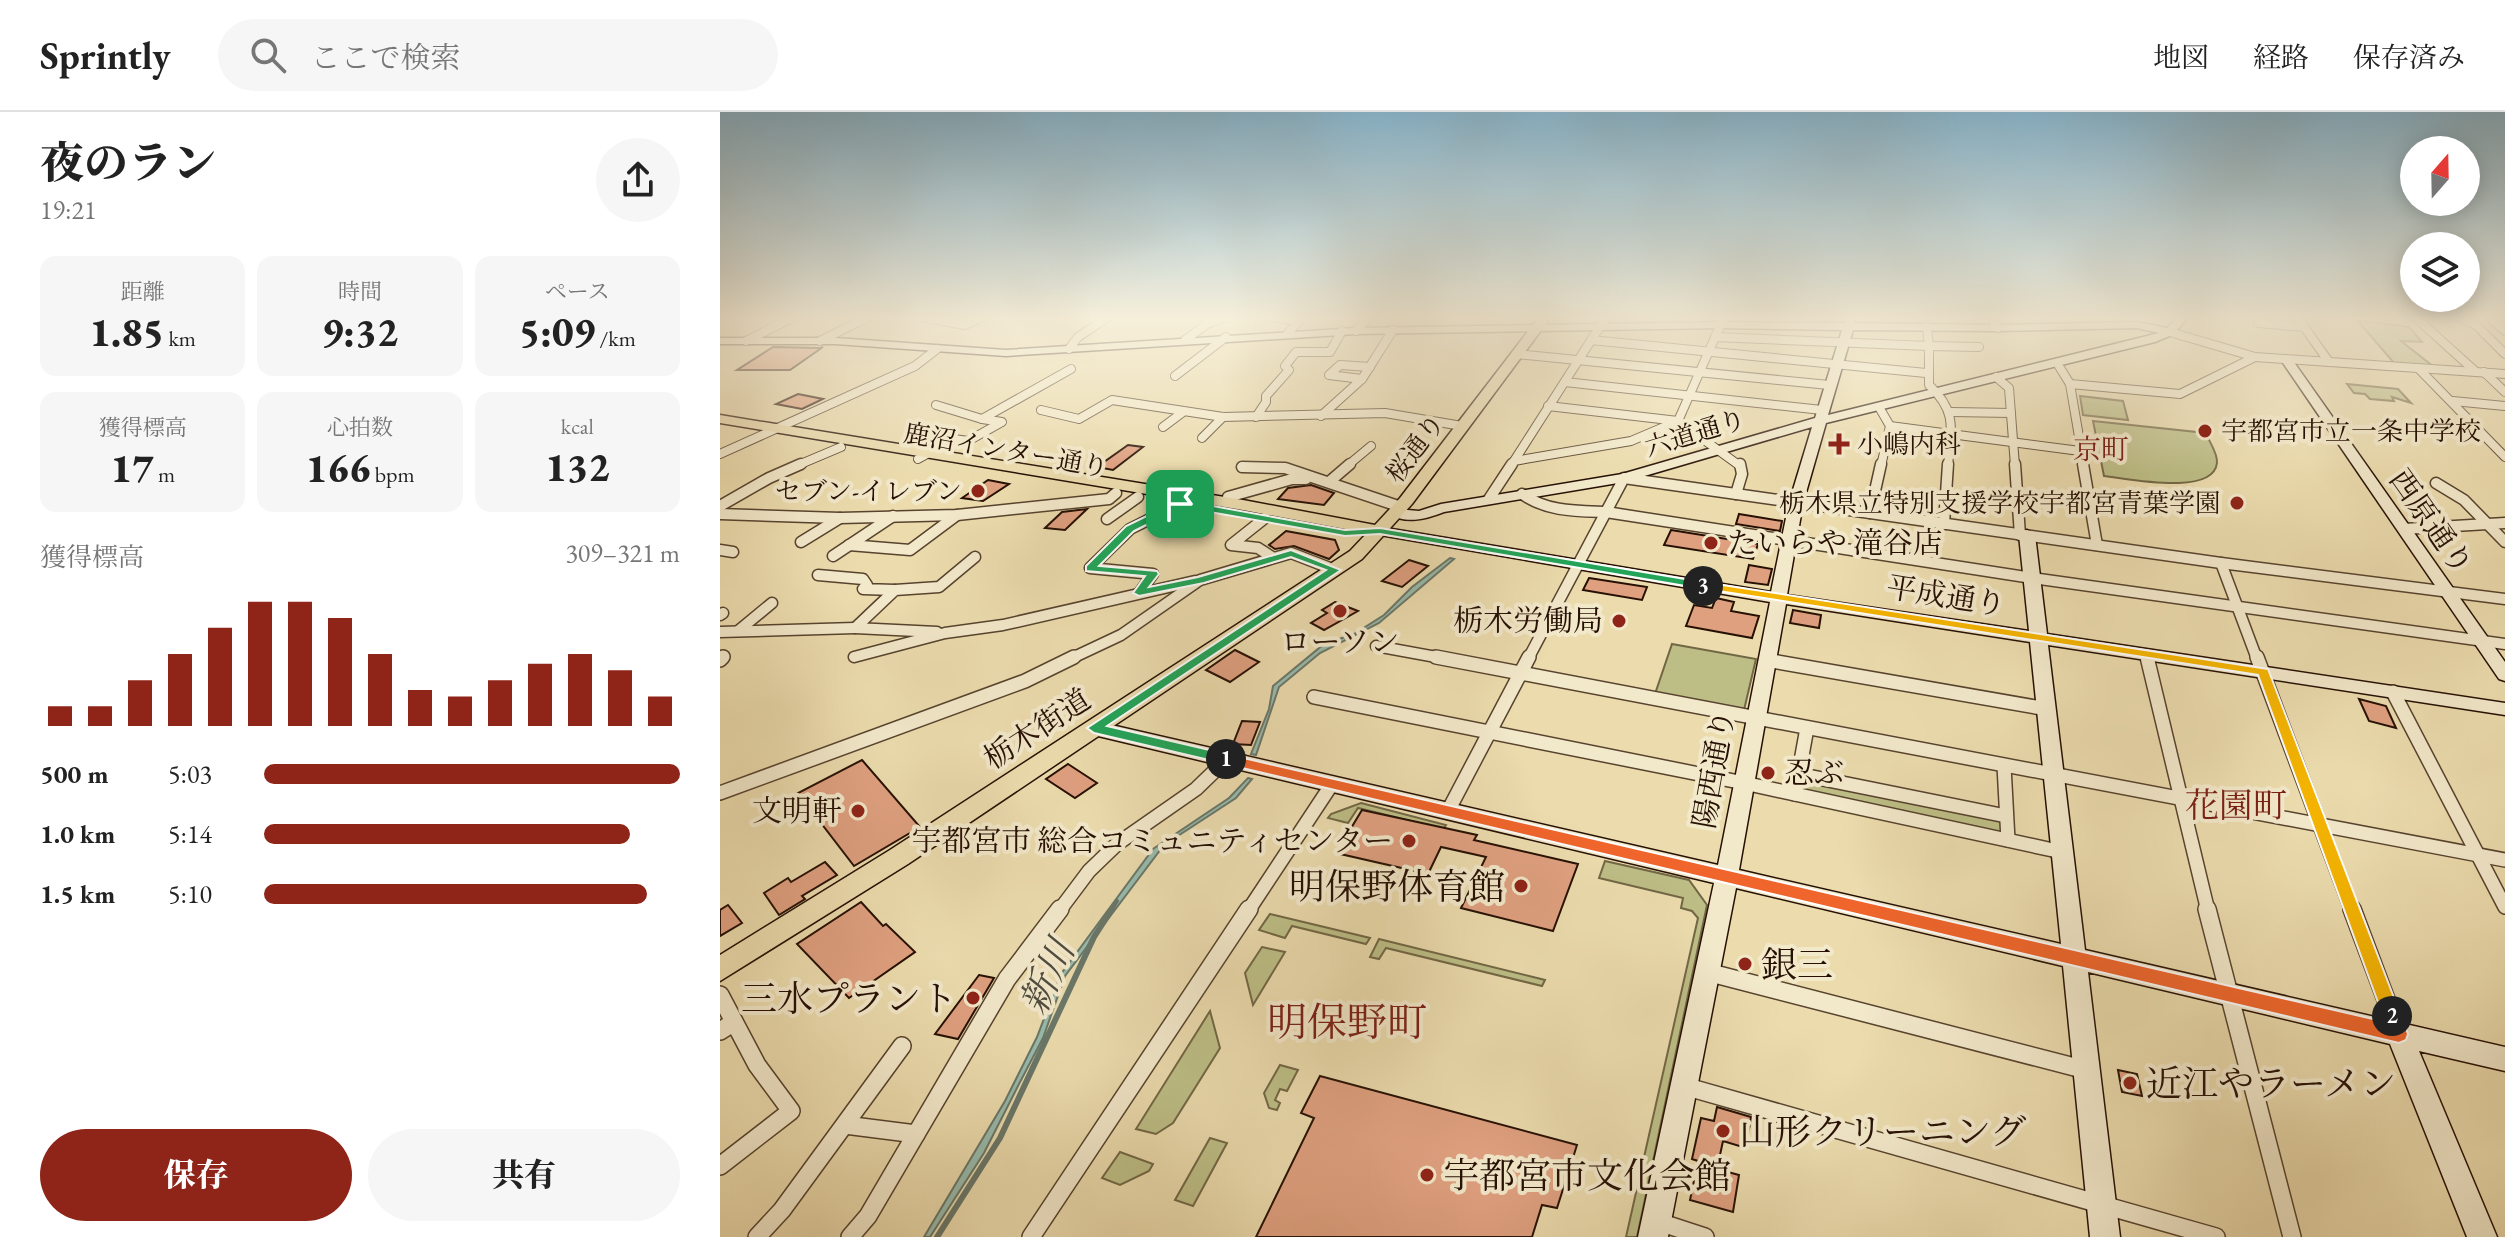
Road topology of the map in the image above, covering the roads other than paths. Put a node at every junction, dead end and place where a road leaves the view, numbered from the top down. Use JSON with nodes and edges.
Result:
{"nodes":[{"id":1,"x":907,"y":370,"type":"edge"},
{"id":2,"x":1070,"y":370,"type":"edge"},
{"id":3,"x":1184,"y":370,"type":"edge"},
{"id":4,"x":1286,"y":370,"type":"edge"},
{"id":5,"x":1335,"y":370,"type":"edge"},
{"id":6,"x":1368,"y":370,"type":"edge"},
{"id":7,"x":1504,"y":370,"type":"edge"},
{"id":8,"x":1572,"y":370,"type":"edge"},
{"id":9,"x":1675,"y":370,"type":"edge"},
{"id":10,"x":1834,"y":370,"type":"edge"},
{"id":11,"x":1891,"y":370,"type":"edge"},
{"id":12,"x":1926,"y":370,"type":"edge"},
{"id":13,"x":2029,"y":370,"type":"edge"},
{"id":14,"x":2061,"y":370,"type":"edge"},
{"id":15,"x":2230,"y":370,"type":"edge"},
{"id":16,"x":2294,"y":370,"type":"edge"},
{"id":17,"x":2420,"y":370,"type":"edge"},
{"id":18,"x":2441,"y":370,"type":"edge"},
{"id":19,"x":2477,"y":370,"type":"edge"},
{"id":20,"x":1701,"y":372,"type":"junction"},
{"id":21,"x":2480,"y":372,"type":"junction"},
{"id":22,"x":1926,"y":373,"type":"junction"},
{"id":23,"x":2505,"y":374,"type":"edge"},
{"id":24,"x":1175,"y":376,"type":"dead end"},
{"id":25,"x":1996,"y":377,"type":"junction"},
{"id":26,"x":1362,"y":379,"type":"junction"},
{"id":27,"x":1565,"y":382,"type":"junction"},
{"id":28,"x":2070,"y":384,"type":"junction"},
{"id":29,"x":1829,"y":385,"type":"junction"},
{"id":30,"x":2505,"y":392,"type":"edge"},
{"id":31,"x":1937,"y":393,"type":"junction"},
{"id":32,"x":1691,"y":395,"type":"junction"},
{"id":33,"x":2453,"y":401,"type":"junction"},
{"id":34,"x":936,"y":405,"type":"dead end"},
{"id":35,"x":1548,"y":406,"type":"junction"},
{"id":36,"x":2505,"y":406,"type":"edge"},
{"id":37,"x":1879,"y":407,"type":"junction"},
{"id":38,"x":1041,"y":410,"type":"dead end"},
{"id":39,"x":1183,"y":412,"type":"junction"},
{"id":40,"x":1951,"y":412,"type":"junction"},
{"id":41,"x":2011,"y":413,"type":"junction"},
{"id":42,"x":1321,"y":416,"type":"junction"},
{"id":43,"x":1820,"y":416,"type":"junction"},
{"id":44,"x":1223,"y":417,"type":"junction"},
{"id":45,"x":1256,"y":417,"type":"junction"},
{"id":46,"x":720,"y":419,"type":"edge"},
{"id":47,"x":982,"y":419,"type":"junction"},
{"id":48,"x":1678,"y":421,"type":"junction"},
{"id":49,"x":1462,"y":426,"type":"junction"},
{"id":50,"x":1890,"y":426,"type":"junction"},
{"id":51,"x":720,"y":427,"type":"edge"},
{"id":52,"x":1163,"y":427,"type":"dead end"},
{"id":53,"x":772,"y":432,"type":"junction"},
{"id":54,"x":1952,"y":434,"type":"junction"},
{"id":55,"x":1202,"y":438,"type":"dead end"},
{"id":56,"x":2013,"y":442,"type":"junction"},
{"id":57,"x":1371,"y":446,"type":"dead end"},
{"id":58,"x":841,"y":447,"type":"junction"},
{"id":59,"x":2501,"y":448,"type":"edge"},
{"id":60,"x":1721,"y":449,"type":"junction"},
{"id":61,"x":2080,"y":451,"type":"junction"},
{"id":62,"x":720,"y":454,"type":"edge"},
{"id":63,"x":923,"y":456,"type":"junction"},
{"id":64,"x":2505,"y":457,"type":"edge"},
{"id":65,"x":1514,"y":461,"type":"junction"},
{"id":66,"x":1242,"y":467,"type":"dead end"},
{"id":67,"x":1317,"y":478,"type":"junction"},
{"id":68,"x":1624,"y":478,"type":"junction"},
{"id":69,"x":1329,"y":482,"type":"junction"},
{"id":70,"x":2436,"y":483,"type":"dead end"},
{"id":71,"x":1116,"y":493,"type":"junction"},
{"id":72,"x":1736,"y":494,"type":"junction"},
{"id":73,"x":1518,"y":495,"type":"junction"},
{"id":74,"x":1138,"y":497,"type":"junction"},
{"id":75,"x":1228,"y":497,"type":"dead end"},
{"id":76,"x":1489,"y":499,"type":"junction"},
{"id":77,"x":1796,"y":503,"type":"junction"},
{"id":78,"x":1180,"y":504,"type":"junction"},
{"id":79,"x":720,"y":506,"type":"edge"},
{"id":80,"x":1398,"y":510,"type":"junction"},
{"id":81,"x":1606,"y":512,"type":"junction"},
{"id":82,"x":1870,"y":513,"type":"junction"},
{"id":83,"x":720,"y":514,"type":"edge"},
{"id":84,"x":957,"y":515,"type":"junction"},
{"id":85,"x":893,"y":516,"type":"junction"},
{"id":86,"x":840,"y":518,"type":"junction"},
{"id":87,"x":1265,"y":518,"type":"junction"},
{"id":88,"x":1107,"y":519,"type":"dead end"},
{"id":89,"x":2489,"y":522,"type":"junction"},
{"id":90,"x":2505,"y":523,"type":"edge"},
{"id":91,"x":1944,"y":524,"type":"junction"},
{"id":92,"x":2404,"y":529,"type":"junction"},
{"id":93,"x":1380,"y":531,"type":"junction"},
{"id":94,"x":2024,"y":535,"type":"junction"},
{"id":95,"x":1789,"y":541,"type":"junction"},
{"id":96,"x":801,"y":542,"type":"dead end"},
{"id":97,"x":2505,"y":542,"type":"edge"},
{"id":98,"x":849,"y":545,"type":"junction"},
{"id":99,"x":2097,"y":545,"type":"junction"},
{"id":100,"x":720,"y":550,"type":"edge"},
{"id":101,"x":733,"y":552,"type":"dead end"},
{"id":102,"x":833,"y":556,"type":"dead end"},
{"id":103,"x":975,"y":557,"type":"dead end"},
{"id":104,"x":1272,"y":557,"type":"junction"},
{"id":105,"x":2221,"y":563,"type":"junction"},
{"id":106,"x":1579,"y":565,"type":"junction"},
{"id":107,"x":1335,"y":570,"type":"junction"},
{"id":108,"x":818,"y":575,"type":"dead end"},
{"id":109,"x":2032,"y":578,"type":"junction"},
{"id":110,"x":1200,"y":580,"type":"junction"},
{"id":111,"x":895,"y":590,"type":"junction"},
{"id":112,"x":2447,"y":592,"type":"junction"},
{"id":113,"x":1139,"y":593,"type":"junction"},
{"id":114,"x":1777,"y":598,"type":"junction"},
{"id":115,"x":2505,"y":599,"type":"edge"},
{"id":116,"x":772,"y":603,"type":"dead end"},
{"id":117,"x":2238,"y":608,"type":"junction"},
{"id":118,"x":855,"y":628,"type":"junction"},
{"id":119,"x":738,"y":631,"type":"junction"},
{"id":120,"x":720,"y":632,"type":"edge"},
{"id":121,"x":945,"y":633,"type":"junction"},
{"id":122,"x":2039,"y":639,"type":"junction"},
{"id":123,"x":2482,"y":641,"type":"junction"},
{"id":124,"x":2505,"y":644,"type":"edge"},
{"id":125,"x":1376,"y":646,"type":"dead end"},
{"id":126,"x":2146,"y":655,"type":"junction"},
{"id":127,"x":854,"y":657,"type":"dead end"},
{"id":128,"x":1766,"y":660,"type":"junction"},
{"id":129,"x":2263,"y":672,"type":"junction"},
{"id":130,"x":1521,"y":674,"type":"junction"},
{"id":131,"x":2505,"y":675,"type":"edge"},
{"id":132,"x":2393,"y":692,"type":"junction"},
{"id":133,"x":1314,"y":697,"type":"dead end"},
{"id":134,"x":2047,"y":709,"type":"junction"},
{"id":135,"x":2505,"y":709,"type":"edge"},
{"id":136,"x":1756,"y":718,"type":"junction"},
{"id":137,"x":1094,"y":728,"type":"junction"},
{"id":138,"x":1807,"y":728,"type":"junction"},
{"id":139,"x":1488,"y":732,"type":"junction"},
{"id":140,"x":1227,"y":759,"type":"junction"},
{"id":141,"x":2004,"y":766,"type":"junction"},
{"id":142,"x":1798,"y":774,"type":"junction"},
{"id":143,"x":2054,"y":776,"type":"junction"},
{"id":144,"x":1744,"y":783,"type":"junction"},
{"id":145,"x":1332,"y":784,"type":"junction"},
{"id":146,"x":720,"y":793,"type":"edge"},
{"id":147,"x":1795,"y":794,"type":"junction"},
{"id":148,"x":2179,"y":799,"type":"junction"},
{"id":149,"x":1448,"y":811,"type":"junction"},
{"id":150,"x":2006,"y":816,"type":"junction"},
{"id":151,"x":2321,"y":826,"type":"junction"},
{"id":152,"x":2008,"y":840,"type":"junction"},
{"id":153,"x":2062,"y":852,"type":"junction"},
{"id":154,"x":2478,"y":855,"type":"junction"},
{"id":155,"x":2505,"y":860,"type":"edge"},
{"id":156,"x":1727,"y":876,"type":"junction"},
{"id":157,"x":2505,"y":907,"type":"edge"},
{"id":158,"x":2072,"y":957,"type":"junction"},
{"id":159,"x":720,"y":969,"type":"edge"},
{"id":160,"x":1707,"y":972,"type":"junction"},
{"id":161,"x":2228,"y":994,"type":"junction"},
{"id":162,"x":720,"y":995,"type":"edge"},
{"id":163,"x":727,"y":1027,"type":"edge"},
{"id":164,"x":2399,"y":1034,"type":"junction"},
{"id":165,"x":902,"y":1046,"type":"dead end"},
{"id":166,"x":2505,"y":1059,"type":"edge"},
{"id":167,"x":2086,"y":1070,"type":"junction"},
{"id":168,"x":1684,"y":1086,"type":"junction"},
{"id":169,"x":845,"y":1125,"type":"junction"},
{"id":170,"x":916,"y":1134,"type":"junction"},
{"id":171,"x":720,"y":1166,"type":"edge"},
{"id":172,"x":2102,"y":1203,"type":"junction"},
{"id":173,"x":1654,"y":1229,"type":"edge"},
{"id":174,"x":757,"y":1237,"type":"edge"},
{"id":175,"x":850,"y":1237,"type":"edge"},
{"id":176,"x":1031,"y":1237,"type":"edge"},
{"id":177,"x":1705,"y":1237,"type":"edge"},
{"id":178,"x":2105,"y":1237,"type":"edge"},
{"id":179,"x":2216,"y":1237,"type":"edge"},
{"id":180,"x":2292,"y":1237,"type":"edge"},
{"id":181,"x":2482,"y":1237,"type":"edge"}],
"edges":[{"from":1,"to":53,"type":"street"},
{"from":2,"to":47,"type":"street"},
{"from":3,"to":24,"type":"street"},
{"from":4,"to":45,"type":"street"},
{"from":5,"to":26,"type":"street"},
{"from":6,"to":26,"type":"street"},
{"from":7,"to":49,"type":"main road","name":"桜通り"},
{"from":8,"to":27,"type":"street"},
{"from":9,"to":20,"type":"street"},
{"from":10,"to":29,"type":"street","name":"陽西通り"},
{"from":11,"to":22,"type":"street"},
{"from":12,"to":22,"type":"street"},
{"from":13,"to":25,"type":"street","name":"六道通り"},
{"from":14,"to":28,"type":"street"},
{"from":15,"to":28,"type":"street"},
{"from":16,"to":92,"type":"street","name":"西原通り"},
{"from":17,"to":33,"type":"street"},
{"from":18,"to":21,"type":"street"},
{"from":19,"to":21,"type":"street"},
{"from":20,"to":29,"type":"street"},
{"from":20,"to":32,"type":"street"},
{"from":21,"to":23,"type":"street"},
{"from":21,"to":30,"type":"street"},
{"from":22,"to":31,"type":"street"},
{"from":25,"to":31,"type":"street","name":"六道通り"},
{"from":25,"to":41,"type":"street"},
{"from":26,"to":42,"type":"street"},
{"from":27,"to":32,"type":"street"},
{"from":27,"to":35,"type":"street"},
{"from":28,"to":61,"type":"street"},
{"from":29,"to":43,"type":"street","name":"陽西通り"},
{"from":31,"to":37,"type":"street","name":"六道通り"},
{"from":31,"to":40,"type":"street"},
{"from":32,"to":43,"type":"street"},
{"from":32,"to":48,"type":"street"},
{"from":33,"to":36,"type":"street"},
{"from":33,"to":59,"type":"street"},
{"from":34,"to":47,"type":"street"},
{"from":35,"to":48,"type":"street"},
{"from":35,"to":65,"type":"street"},
{"from":37,"to":43,"type":"street","name":"六道通り"},
{"from":37,"to":50,"type":"street"},
{"from":38,"to":39,"type":"street"},
{"from":39,"to":44,"type":"street"},
{"from":39,"to":52,"type":"street"},
{"from":40,"to":41,"type":"street"},
{"from":40,"to":54,"type":"street"},
{"from":41,"to":56,"type":"street"},
{"from":42,"to":45,"type":"street"},
{"from":42,"to":49,"type":"street"},
{"from":43,"to":60,"type":"street","name":"六道通り"},
{"from":43,"to":77,"type":"street","name":"陽西通り"},
{"from":44,"to":45,"type":"street"},
{"from":44,"to":55,"type":"street"},
{"from":46,"to":53,"type":"main road","name":"鹿沼インター通り"},
{"from":47,"to":63,"type":"street"},
{"from":48,"to":60,"type":"street"},
{"from":48,"to":65,"type":"street"},
{"from":49,"to":80,"type":"main road","name":"桜通り"},
{"from":50,"to":54,"type":"street"},
{"from":50,"to":82,"type":"street"},
{"from":51,"to":53,"type":"main road","name":"鹿沼インター通り"},
{"from":53,"to":58,"type":"main road","name":"鹿沼インター通り"},
{"from":53,"to":62,"type":"street"},
{"from":53,"to":63,"type":"main road","name":"鹿沼インター通り"},
{"from":54,"to":56,"type":"street"},
{"from":54,"to":91,"type":"street"},
{"from":56,"to":61,"type":"street"},
{"from":56,"to":94,"type":"street"},
{"from":57,"to":69,"type":"street"},
{"from":58,"to":63,"type":"main road","name":"鹿沼インター通り"},
{"from":58,"to":79,"type":"street"},
{"from":59,"to":64,"type":"street"},
{"from":60,"to":68,"type":"street","name":"六道通り"},
{"from":60,"to":72,"type":"street"},
{"from":61,"to":99,"type":"street"},
{"from":63,"to":71,"type":"main road","name":"鹿沼インター通り"},
{"from":63,"to":93,"type":"main road","name":"鹿沼インター通り"},
{"from":65,"to":76,"type":"street"},
{"from":66,"to":67,"type":"street"},
{"from":67,"to":69,"type":"street"},
{"from":67,"to":75,"type":"street"},
{"from":68,"to":72,"type":"street"},
{"from":68,"to":73,"type":"street","name":"六道通り"},
{"from":68,"to":81,"type":"street"},
{"from":69,"to":80,"type":"street"},
{"from":70,"to":89,"type":"street"},
{"from":71,"to":74,"type":"main road","name":"鹿沼インター通り"},
{"from":71,"to":84,"type":"street"},
{"from":72,"to":77,"type":"street"},
{"from":73,"to":76,"type":"street","name":"六道通り"},
{"from":73,"to":81,"type":"street"},
{"from":74,"to":78,"type":"main road","name":"鹿沼インター通り"},
{"from":74,"to":88,"type":"street"},
{"from":76,"to":80,"type":"street","name":"六道通り"},
{"from":77,"to":82,"type":"street"},
{"from":77,"to":95,"type":"street","name":"陽西通り"},
{"from":78,"to":87,"type":"main road","name":"鹿沼インター通り"},
{"from":78,"to":113,"type":"street"},
{"from":80,"to":93,"type":"main road","name":"桜通り"},
{"from":81,"to":95,"type":"street"},
{"from":81,"to":106,"type":"street"},
{"from":82,"to":91,"type":"street"},
{"from":83,"to":86,"type":"street"},
{"from":84,"to":85,"type":"street"},
{"from":84,"to":98,"type":"street"},
{"from":85,"to":86,"type":"street"},
{"from":85,"to":98,"type":"street"},
{"from":86,"to":96,"type":"street"},
{"from":87,"to":93,"type":"main road","name":"鹿沼インター通り"},
{"from":87,"to":104,"type":"street"},
{"from":89,"to":90,"type":"street"},
{"from":89,"to":92,"type":"street"},
{"from":89,"to":97,"type":"street"},
{"from":91,"to":94,"type":"street"},
{"from":92,"to":112,"type":"street","name":"西原通り"},
{"from":93,"to":106,"type":"street","name":"平成通り"},
{"from":93,"to":107,"type":"main road","name":"栃木街道"},
{"from":94,"to":99,"type":"street"},
{"from":94,"to":109,"type":"street"},
{"from":95,"to":109,"type":"street"},
{"from":95,"to":114,"type":"street","name":"陽西通り"},
{"from":98,"to":102,"type":"street"},
{"from":99,"to":105,"type":"street"},
{"from":100,"to":101,"type":"street"},
{"from":103,"to":111,"type":"street"},
{"from":104,"to":107,"type":"street"},
{"from":104,"to":110,"type":"street"},
{"from":105,"to":112,"type":"street"},
{"from":105,"to":117,"type":"street"},
{"from":106,"to":114,"type":"street","name":"平成通り"},
{"from":106,"to":130,"type":"street"},
{"from":107,"to":137,"type":"main road","name":"栃木街道"},
{"from":108,"to":111,"type":"street"},
{"from":109,"to":117,"type":"street"},
{"from":109,"to":122,"type":"street"},
{"from":110,"to":113,"type":"street"},
{"from":110,"to":146,"type":"street"},
{"from":111,"to":118,"type":"street"},
{"from":112,"to":115,"type":"street"},
{"from":112,"to":123,"type":"street","name":"西原通り"},
{"from":113,"to":121,"type":"street"},
{"from":114,"to":122,"type":"street","name":"平成通り"},
{"from":114,"to":128,"type":"street","name":"陽西通り"},
{"from":116,"to":119,"type":"street"},
{"from":117,"to":123,"type":"street"},
{"from":117,"to":129,"type":"street"},
{"from":118,"to":119,"type":"street"},
{"from":118,"to":121,"type":"street"},
{"from":119,"to":120,"type":"street"},
{"from":121,"to":127,"type":"street"},
{"from":122,"to":126,"type":"street","name":"平成通り"},
{"from":122,"to":134,"type":"street"},
{"from":123,"to":124,"type":"street"},
{"from":123,"to":131,"type":"street","name":"西原通り"},
{"from":125,"to":130,"type":"street"},
{"from":126,"to":129,"type":"street","name":"平成通り"},
{"from":126,"to":148,"type":"street"},
{"from":128,"to":134,"type":"street"},
{"from":128,"to":136,"type":"street","name":"陽西通り"},
{"from":129,"to":132,"type":"street","name":"平成通り"},
{"from":129,"to":151,"type":"street"},
{"from":130,"to":136,"type":"street"},
{"from":130,"to":139,"type":"street"},
{"from":132,"to":135,"type":"street","name":"平成通り"},
{"from":132,"to":154,"type":"street"},
{"from":133,"to":139,"type":"street"},
{"from":134,"to":143,"type":"street"},
{"from":136,"to":138,"type":"street"},
{"from":136,"to":144,"type":"street","name":"陽西通り"},
{"from":137,"to":140,"type":"street"},
{"from":137,"to":159,"type":"main road","name":"栃木街道"},
{"from":138,"to":141,"type":"street"},
{"from":138,"to":142,"type":"street"},
{"from":139,"to":144,"type":"street"},
{"from":139,"to":149,"type":"street"},
{"from":140,"to":145,"type":"street"},
{"from":140,"to":170,"type":"street"},
{"from":141,"to":143,"type":"street"},
{"from":141,"to":150,"type":"street"},
{"from":142,"to":147,"type":"street"},
{"from":142,"to":150,"type":"street"},
{"from":143,"to":148,"type":"street"},
{"from":143,"to":153,"type":"street"},
{"from":144,"to":147,"type":"street"},
{"from":144,"to":156,"type":"street","name":"陽西通り"},
{"from":145,"to":149,"type":"street"},
{"from":145,"to":176,"type":"street"},
{"from":147,"to":152,"type":"street"},
{"from":148,"to":151,"type":"street"},
{"from":148,"to":161,"type":"street"},
{"from":149,"to":156,"type":"street"},
{"from":150,"to":152,"type":"street"},
{"from":151,"to":154,"type":"street"},
{"from":151,"to":164,"type":"street"},
{"from":152,"to":153,"type":"street"},
{"from":153,"to":158,"type":"street"},
{"from":154,"to":155,"type":"street"},
{"from":154,"to":157,"type":"street"},
{"from":156,"to":158,"type":"street"},
{"from":156,"to":160,"type":"street","name":"陽西通り"},
{"from":158,"to":161,"type":"street"},
{"from":158,"to":167,"type":"street"},
{"from":160,"to":167,"type":"street"},
{"from":160,"to":168,"type":"street","name":"陽西通り"},
{"from":161,"to":164,"type":"street"},
{"from":161,"to":180,"type":"street"},
{"from":162,"to":163,"type":"street"},
{"from":163,"to":171,"type":"street"},
{"from":164,"to":166,"type":"street"},
{"from":164,"to":181,"type":"street"},
{"from":165,"to":169,"type":"street"},
{"from":167,"to":172,"type":"street"},
{"from":168,"to":172,"type":"street"},
{"from":168,"to":173,"type":"street","name":"陽西通り"},
{"from":169,"to":170,"type":"street"},
{"from":169,"to":174,"type":"street"},
{"from":170,"to":175,"type":"street"},
{"from":172,"to":178,"type":"street"},
{"from":172,"to":179,"type":"street"},
{"from":173,"to":177,"type":"street"}]}
